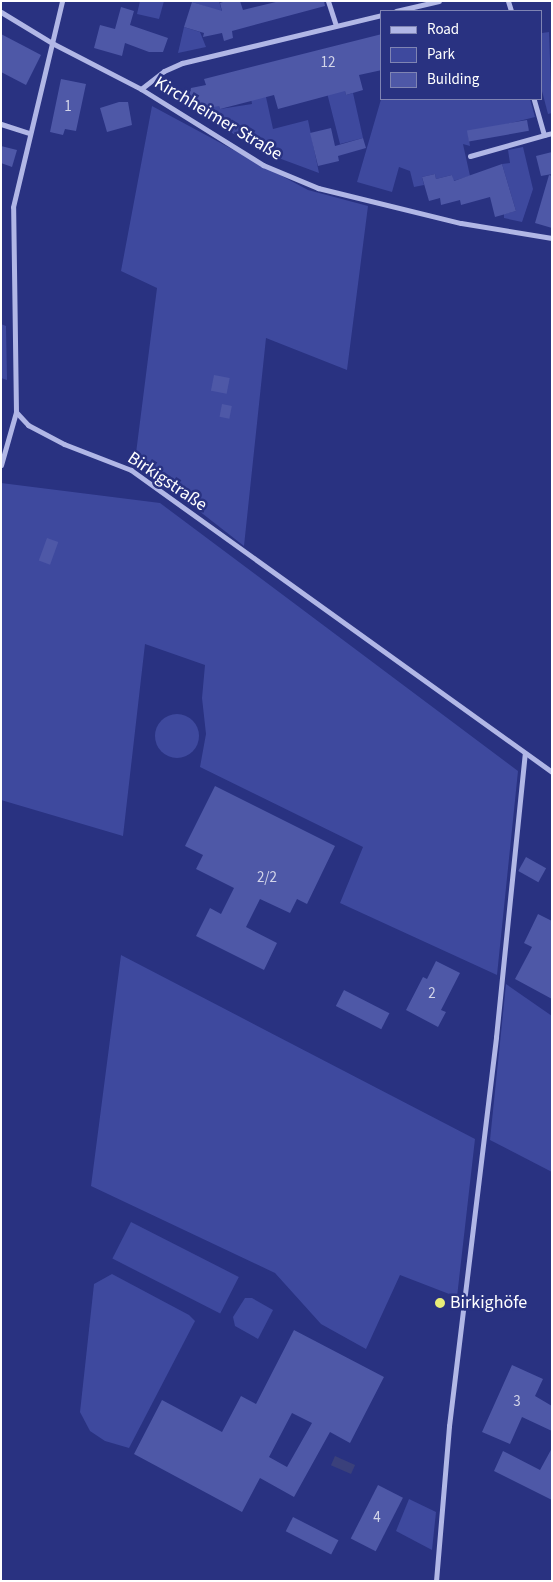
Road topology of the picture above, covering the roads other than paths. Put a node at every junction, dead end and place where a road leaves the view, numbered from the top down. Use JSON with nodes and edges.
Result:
{"nodes":[{"id":1,"x":62,"y":1,"type":"edge"},
{"id":2,"x":328,"y":1,"type":"edge"},
{"id":3,"x":439,"y":1,"type":"edge"},
{"id":4,"x":400,"y":10,"type":"edge"},
{"id":5,"x":1,"y":12,"type":"edge"},
{"id":6,"x":380,"y":14,"type":"edge"},
{"id":7,"x":336,"y":25,"type":"junction"},
{"id":8,"x":52,"y":43,"type":"junction"},
{"id":9,"x":141,"y":89,"type":"junction"},
{"id":10,"x":534,"y":100,"type":"edge"},
{"id":11,"x":1,"y":124,"type":"edge"},
{"id":12,"x":29,"y":133,"type":"junction"},
{"id":13,"x":552,"y":133,"type":"edge"},
{"id":14,"x":544,"y":135,"type":"junction"},
{"id":15,"x":470,"y":156,"type":"dead end"},
{"id":16,"x":552,"y":238,"type":"edge"},
{"id":17,"x":16,"y":412,"type":"junction"},
{"id":18,"x":1,"y":465,"type":"edge"},
{"id":19,"x":526,"y":753,"type":"junction"},
{"id":20,"x":552,"y":772,"type":"edge"},
{"id":21,"x":436,"y":1581,"type":"edge"}],
"edges":[{"from":1,"to":8,"type":"street"},
{"from":2,"to":7,"type":"street"},
{"from":3,"to":4,"type":"street"},
{"from":5,"to":8,"type":"street","name":"Kirchheimer Straße"},
{"from":6,"to":7,"type":"street"},
{"from":7,"to":9,"type":"street"},
{"from":8,"to":9,"type":"street","name":"Kirchheimer Straße"},
{"from":8,"to":12,"type":"street"},
{"from":9,"to":16,"type":"street","name":"Kirchheimer Straße"},
{"from":10,"to":14,"type":"street"},
{"from":11,"to":12,"type":"street"},
{"from":12,"to":17,"type":"street"},
{"from":13,"to":14,"type":"street"},
{"from":14,"to":15,"type":"street"},
{"from":17,"to":18,"type":"street"},
{"from":17,"to":19,"type":"street","name":"Birkigstraße"},
{"from":19,"to":20,"type":"street","name":"Birkigstraße"},
{"from":19,"to":21,"type":"street"}]}
